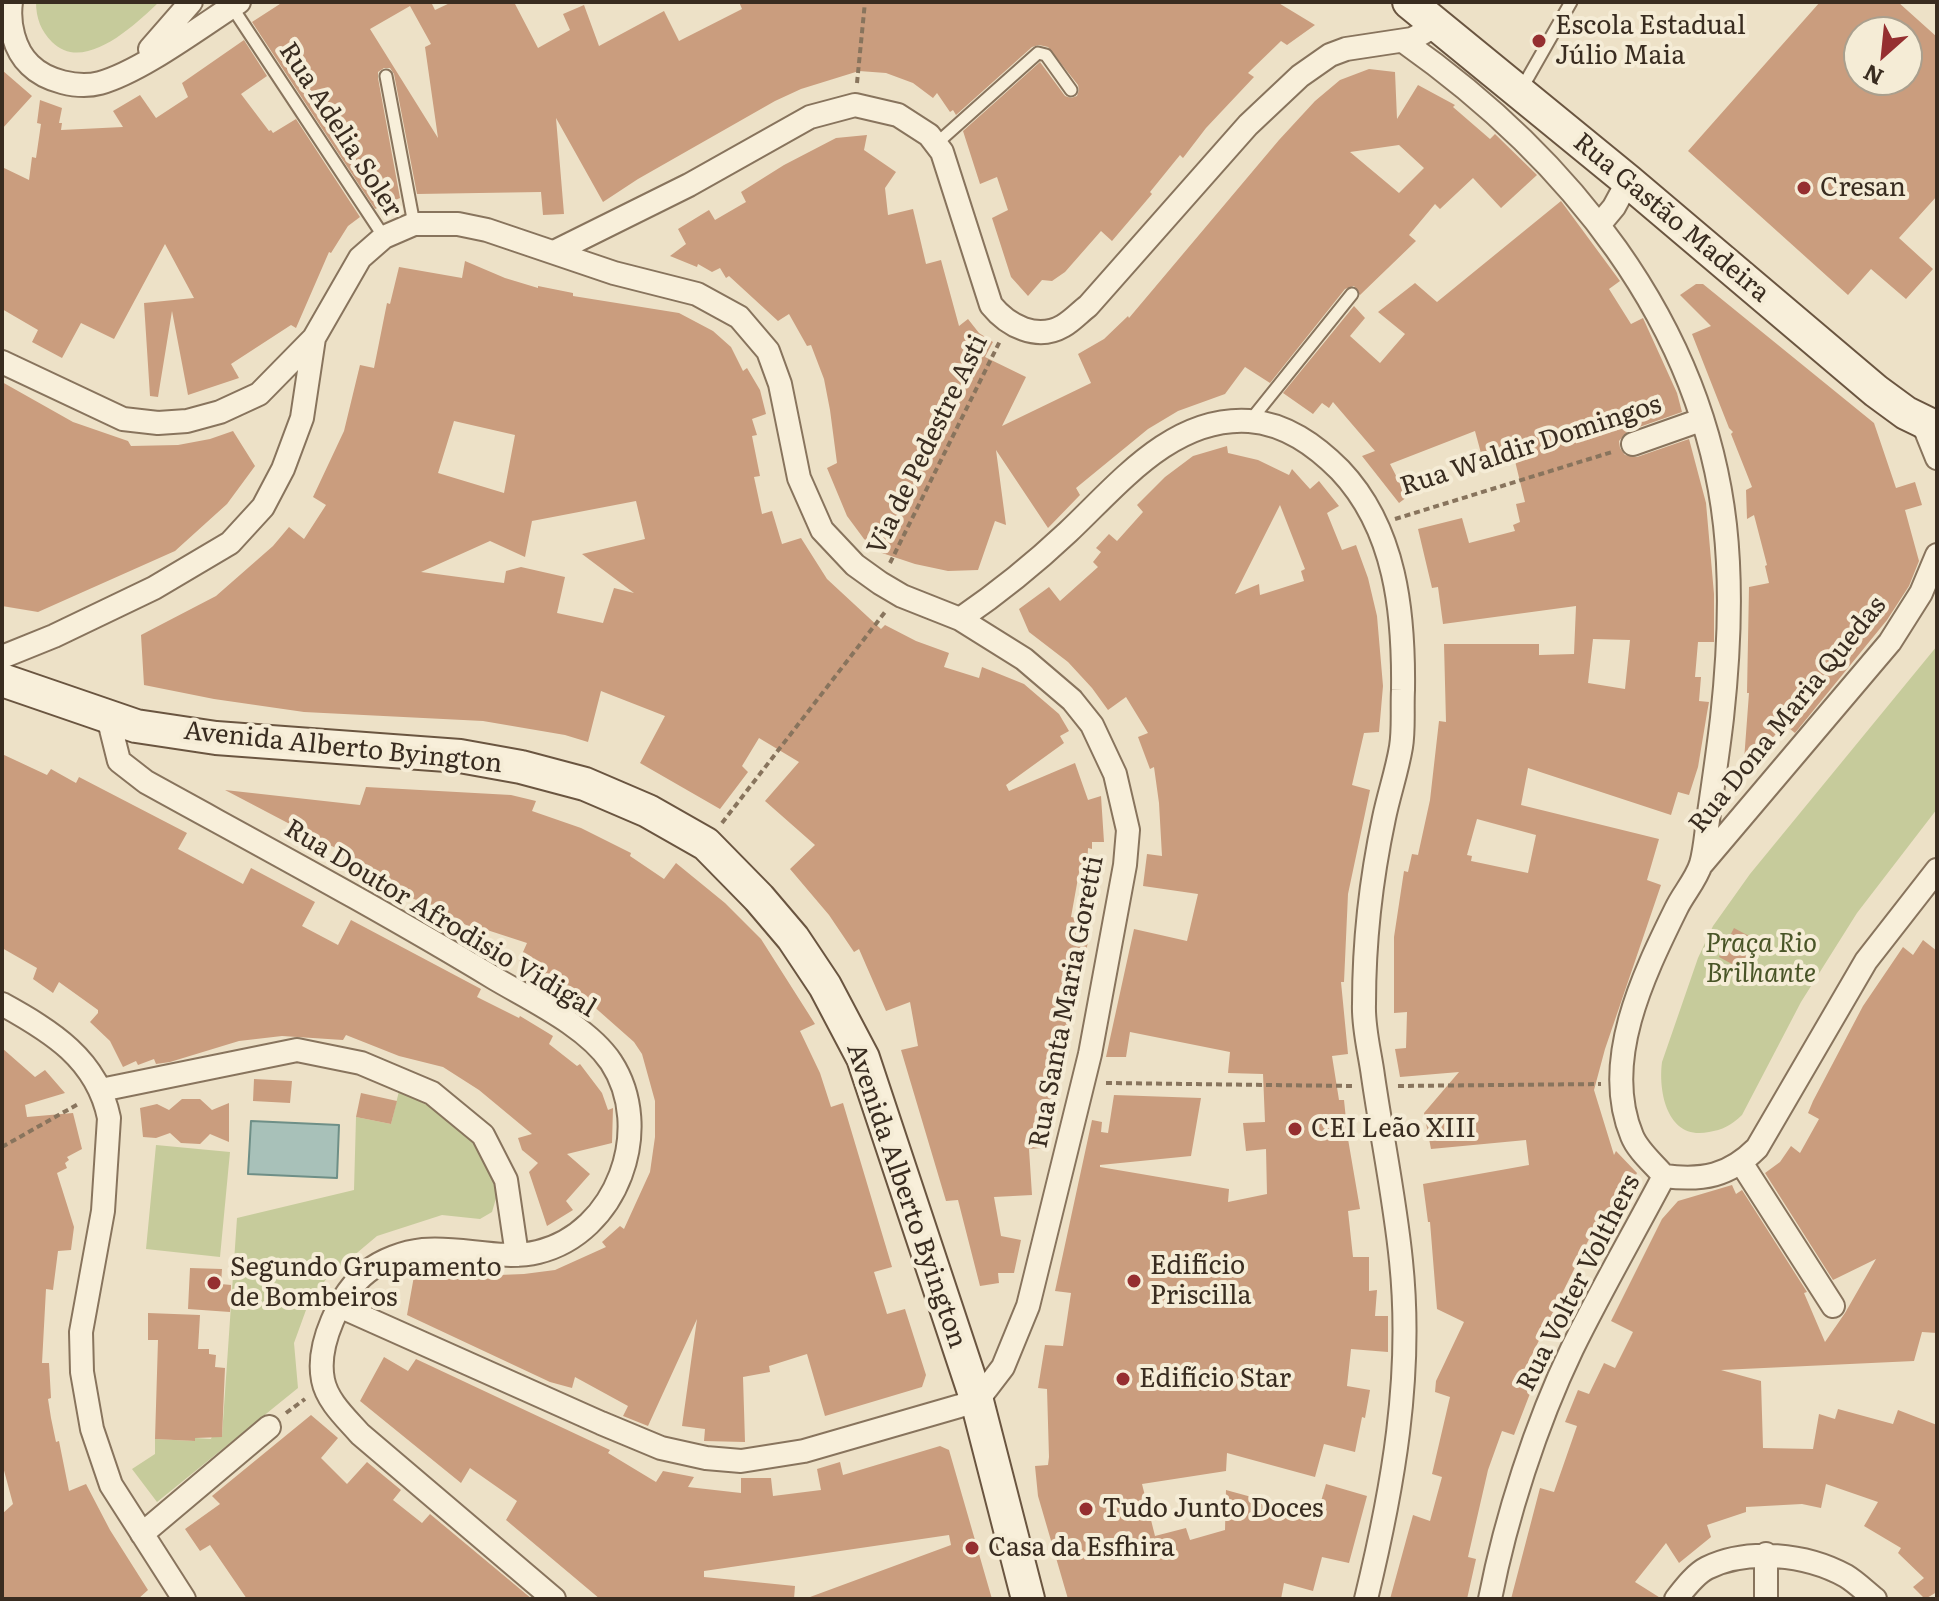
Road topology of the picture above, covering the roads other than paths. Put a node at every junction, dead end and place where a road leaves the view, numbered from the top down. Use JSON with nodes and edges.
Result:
{"nodes":[{"id":1,"x":11,"y":2,"type":"edge"},
{"id":2,"x":191,"y":2,"type":"edge"},
{"id":3,"x":1409,"y":2,"type":"edge"},
{"id":4,"x":1571,"y":2,"type":"edge"},
{"id":5,"x":235,"y":4,"type":"edge"},
{"id":6,"x":1437,"y":25,"type":"junction"},
{"id":7,"x":7,"y":28,"type":"edge"},
{"id":8,"x":1403,"y":41,"type":"junction"},
{"id":9,"x":133,"y":69,"type":"junction"},
{"id":10,"x":386,"y":76,"type":"dead end"},
{"id":11,"x":1071,"y":90,"type":"dead end"},
{"id":12,"x":1520,"y":92,"type":"junction"},
{"id":13,"x":936,"y":144,"type":"junction"},
{"id":14,"x":1591,"y":150,"type":"junction"},
{"id":15,"x":1628,"y":181,"type":"junction"},
{"id":16,"x":1572,"y":190,"type":"junction"},
{"id":17,"x":414,"y":224,"type":"junction"},
{"id":18,"x":1599,"y":225,"type":"junction"},
{"id":19,"x":384,"y":237,"type":"junction"},
{"id":20,"x":554,"y":252,"type":"junction"},
{"id":21,"x":1352,"y":294,"type":"dead end"},
{"id":22,"x":314,"y":338,"type":"junction"},
{"id":23,"x":2,"y":362,"type":"edge"},
{"id":24,"x":1701,"y":420,"type":"junction"},
{"id":25,"x":1250,"y":421,"type":"junction"},
{"id":26,"x":1929,"y":425,"type":"edge"},
{"id":27,"x":1633,"y":444,"type":"road end"},
{"id":28,"x":1937,"y":458,"type":"edge"},
{"id":29,"x":1937,"y":555,"type":"edge"},
{"id":30,"x":960,"y":619,"type":"junction"},
{"id":31,"x":2,"y":657,"type":"edge"},
{"id":32,"x":2,"y":680,"type":"edge"},
{"id":33,"x":108,"y":717,"type":"junction"},
{"id":34,"x":1701,"y":866,"type":"junction"},
{"id":35,"x":1937,"y":870,"type":"edge"},
{"id":36,"x":2,"y":1004,"type":"edge"},
{"id":37,"x":101,"y":1090,"type":"junction"},
{"id":38,"x":1742,"y":1164,"type":"junction"},
{"id":39,"x":1664,"y":1176,"type":"junction"},
{"id":40,"x":517,"y":1255,"type":"junction"},
{"id":41,"x":339,"y":1306,"type":"junction"},
{"id":42,"x":1833,"y":1306,"type":"dead end"},
{"id":43,"x":977,"y":1401,"type":"junction"},
{"id":44,"x":269,"y":1427,"type":"road end"},
{"id":45,"x":142,"y":1534,"type":"junction"},
{"id":46,"x":1766,"y":1554,"type":"junction"},
{"id":47,"x":184,"y":1599,"type":"edge"},
{"id":48,"x":554,"y":1599,"type":"edge"},
{"id":49,"x":1028,"y":1599,"type":"edge"},
{"id":50,"x":1366,"y":1599,"type":"edge"},
{"id":51,"x":1490,"y":1599,"type":"edge"},
{"id":52,"x":1676,"y":1599,"type":"edge"},
{"id":53,"x":1766,"y":1599,"type":"edge"},
{"id":54,"x":1875,"y":1599,"type":"edge"}],
"edges":[{"from":1,"to":7,"type":"street"},
{"from":2,"to":9,"type":"street"},
{"from":3,"to":6,"type":"street","name":"Rua Gastão Madeira"},
{"from":4,"to":12,"type":"lane"},
{"from":5,"to":9,"type":"street"},
{"from":5,"to":19,"type":"lane","name":"Rua Adelia Soler"},
{"from":6,"to":8,"type":"street"},
{"from":6,"to":12,"type":"street","name":"Rua Gastão Madeira"},
{"from":7,"to":9,"type":"street"},
{"from":8,"to":13,"type":"street"},
{"from":8,"to":16,"type":"street"},
{"from":10,"to":17,"type":"lane"},
{"from":11,"to":13,"type":"lane"},
{"from":12,"to":14,"type":"street","name":"Rua Gastão Madeira"},
{"from":13,"to":20,"type":"street"},
{"from":14,"to":15,"type":"street","name":"Rua Gastão Madeira"},
{"from":14,"to":16,"type":"street"},
{"from":15,"to":18,"type":"street"},
{"from":15,"to":26,"type":"street","name":"Rua Gastão Madeira"},
{"from":16,"to":18,"type":"street"},
{"from":17,"to":19,"type":"street"},
{"from":17,"to":20,"type":"street","name":"Rua Santa Maria Goretti"},
{"from":18,"to":24,"type":"street"},
{"from":19,"to":22,"type":"street"},
{"from":20,"to":30,"type":"street","name":"Rua Santa Maria Goretti"},
{"from":21,"to":25,"type":"lane"},
{"from":22,"to":23,"type":"street"},
{"from":22,"to":31,"type":"street"},
{"from":24,"to":27,"type":"street","name":"Rua Waldir Domingos"},
{"from":24,"to":34,"type":"street"},
{"from":25,"to":30,"type":"street"},
{"from":25,"to":50,"type":"street"},
{"from":26,"to":28,"type":"street"},
{"from":29,"to":34,"type":"street","name":"Rua Dona Maria Quedas"},
{"from":30,"to":43,"type":"street","name":"Rua Santa Maria Goretti"},
{"from":32,"to":33,"type":"street","name":"Avenida Alberto Byington"},
{"from":33,"to":40,"type":"street","name":"Rua Doutor Afrodisio Vidigal"},
{"from":33,"to":43,"type":"street","name":"Avenida Alberto Byington"},
{"from":34,"to":39,"type":"street"},
{"from":35,"to":38,"type":"street"},
{"from":36,"to":37,"type":"street"},
{"from":37,"to":40,"type":"street"},
{"from":37,"to":45,"type":"street"},
{"from":38,"to":39,"type":"street"},
{"from":38,"to":42,"type":"street"},
{"from":39,"to":51,"type":"street","name":"Rua Volter Volthers"},
{"from":40,"to":41,"type":"street","name":"Rua Doutor Afrodisio Vidigal"},
{"from":41,"to":43,"type":"street"},
{"from":41,"to":48,"type":"street","name":"Rua Doutor Afrodisio Vidigal"},
{"from":43,"to":49,"type":"street","name":"Avenida Alberto Byington"},
{"from":44,"to":45,"type":"street"},
{"from":45,"to":47,"type":"street"},
{"from":46,"to":52,"type":"street"},
{"from":46,"to":53,"type":"street"},
{"from":46,"to":54,"type":"street"}]}
